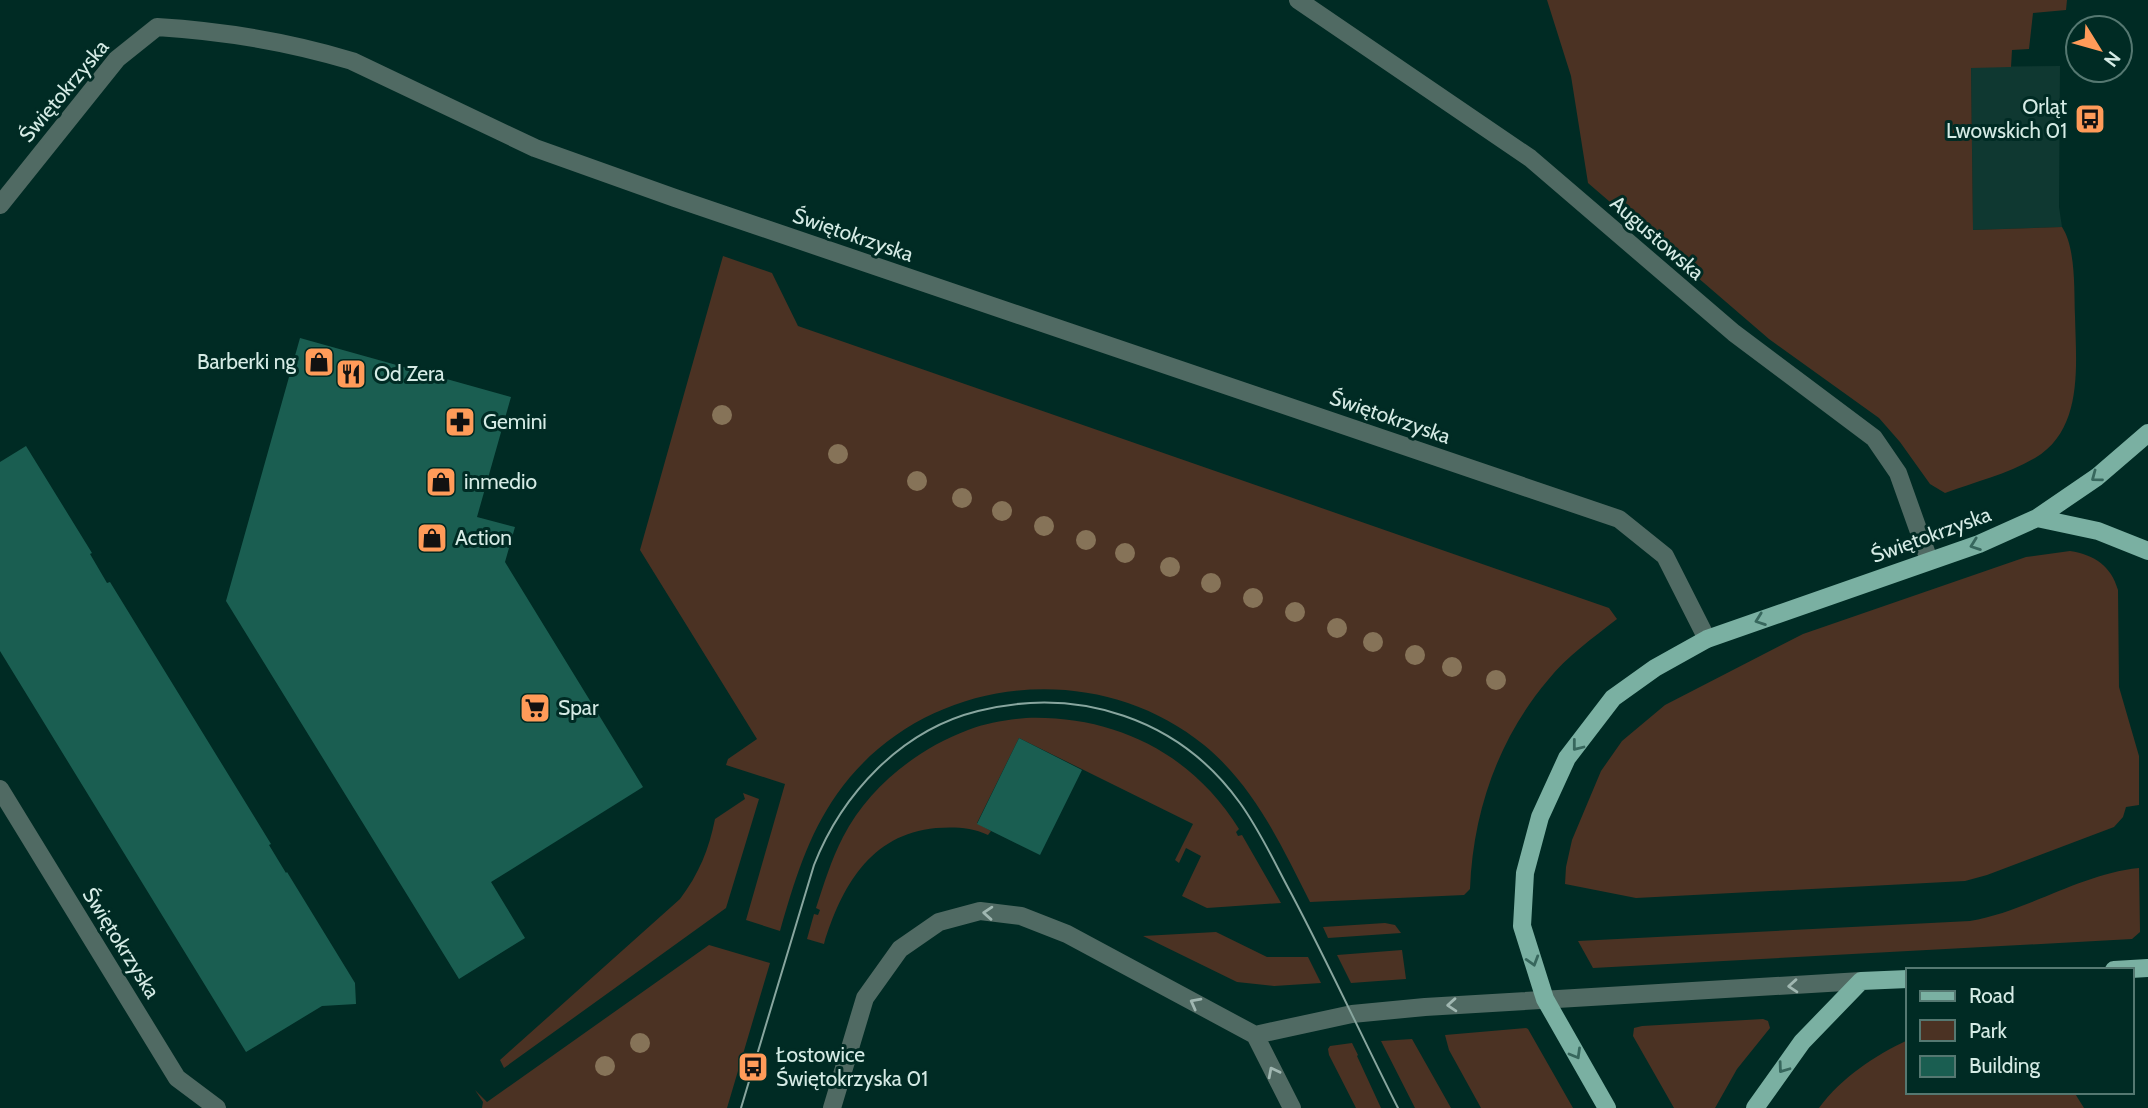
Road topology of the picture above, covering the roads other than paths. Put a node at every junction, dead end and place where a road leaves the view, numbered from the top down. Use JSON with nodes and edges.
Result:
{"nodes":[{"id":1,"x":1298,"y":0,"type":"edge"},
{"id":2,"x":0,"y":205,"type":"edge"},
{"id":3,"x":2148,"y":433,"type":"edge"},
{"id":4,"x":2037,"y":518,"type":"junction"},
{"id":5,"x":2148,"y":551,"type":"edge"},
{"id":6,"x":1929,"y":560,"type":"junction"},
{"id":7,"x":1707,"y":639,"type":"junction"},
{"id":8,"x":0,"y":789,"type":"edge"},
{"id":9,"x":1906,"y":979,"type":"edge"},
{"id":10,"x":1861,"y":981,"type":"junction"},
{"id":11,"x":1545,"y":999,"type":"junction"},
{"id":12,"x":1255,"y":1035,"type":"junction"},
{"id":13,"x":217,"y":1108,"type":"edge"},
{"id":14,"x":832,"y":1108,"type":"edge"},
{"id":15,"x":1292,"y":1108,"type":"edge"},
{"id":16,"x":1607,"y":1108,"type":"edge"},
{"id":17,"x":1755,"y":1108,"type":"edge"}],
"edges":[{"from":1,"to":6,"type":"lane","name":"Augustowska"},
{"from":2,"to":7,"type":"lane","name":"Świętokrzyska"},
{"from":3,"to":4,"type":"main road","name":"Świętokrzyska","one_way":true},
{"from":4,"to":5,"type":"main road"},
{"from":4,"to":6,"type":"main road","name":"Świętokrzyska","one_way":true},
{"from":6,"to":7,"type":"main road","name":"Świętokrzyska","one_way":true},
{"from":7,"to":11,"type":"main road","name":"Świętokrzyska","one_way":true},
{"from":8,"to":13,"type":"lane","name":"Świętokrzyska"},
{"from":9,"to":10,"type":"main road"},
{"from":10,"to":11,"type":"lane","one_way":true},
{"from":10,"to":17,"type":"main road","one_way":true},
{"from":11,"to":12,"type":"lane","one_way":true},
{"from":11,"to":16,"type":"main road","name":"Świętokrzyska","one_way":true},
{"from":12,"to":14,"type":"lane","one_way":true},
{"from":15,"to":12,"type":"lane","one_way":true}]}
